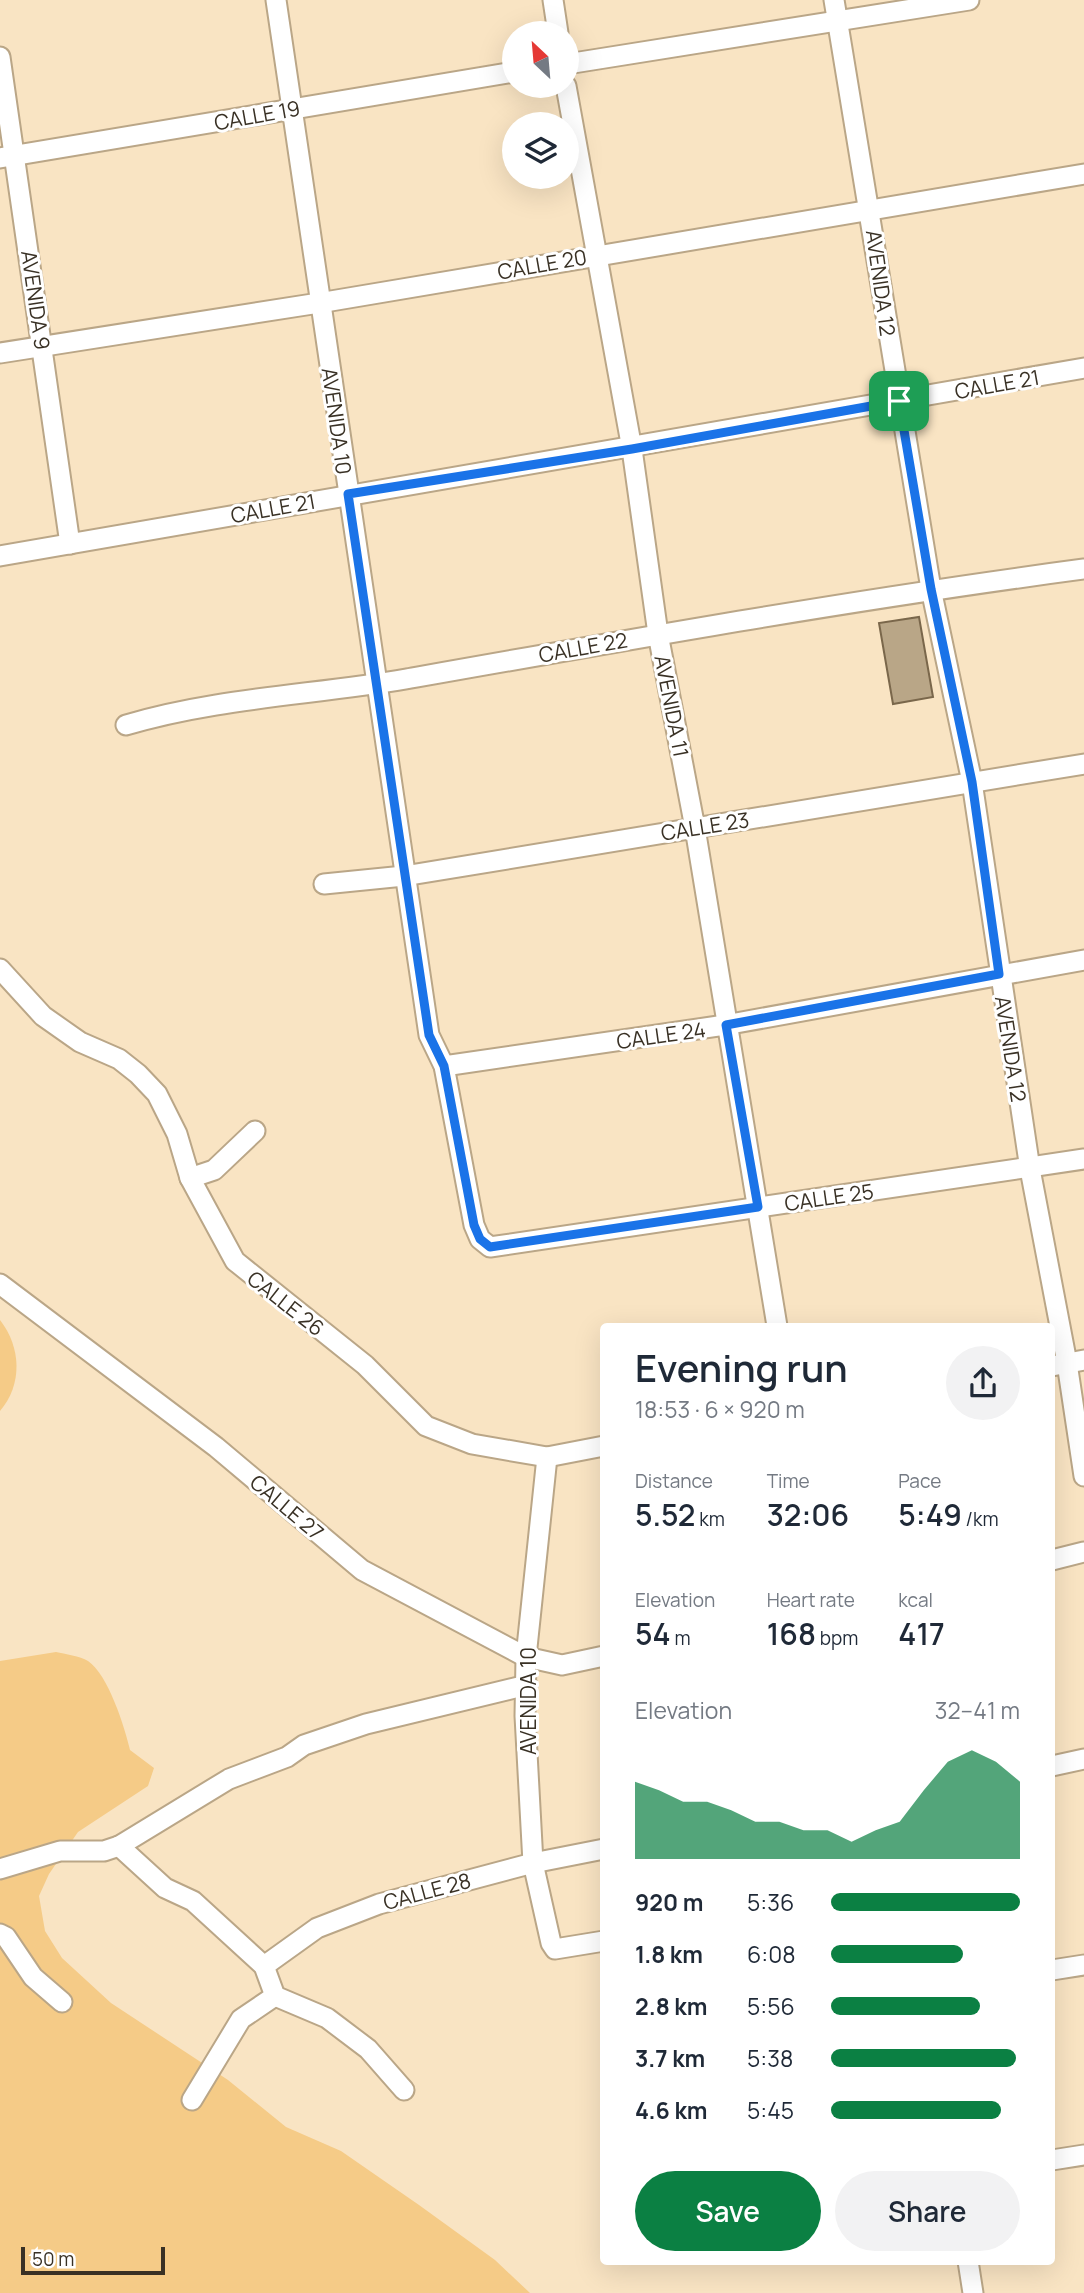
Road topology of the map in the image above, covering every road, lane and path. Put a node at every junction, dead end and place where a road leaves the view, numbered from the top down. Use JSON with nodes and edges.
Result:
{"nodes":[{"id":1,"x":276,"y":0,"type":"edge"},
{"id":2,"x":553,"y":0,"type":"edge"},
{"id":3,"x":834,"y":0,"type":"edge"},
{"id":4,"x":969,"y":0,"type":"edge"},
{"id":5,"x":837,"y":20,"type":"junction"},
{"id":6,"x":556,"y":21,"type":"edge"},
{"id":7,"x":0,"y":57,"type":"edge"},
{"id":8,"x":579,"y":62,"type":"edge"},
{"id":9,"x":502,"y":74,"type":"edge"},
{"id":10,"x":568,"y":98,"type":"edge"},
{"id":11,"x":294,"y":109,"type":"junction"},
{"id":12,"x":7,"y":157,"type":"edge"},
{"id":13,"x":1084,"y":174,"type":"edge"},
{"id":14,"x":870,"y":210,"type":"junction"},
{"id":15,"x":598,"y":255,"type":"junction"},
{"id":16,"x":319,"y":303,"type":"junction"},
{"id":17,"x":43,"y":346,"type":"junction"},
{"id":18,"x":0,"y":353,"type":"edge"},
{"id":19,"x":1084,"y":368,"type":"edge"},
{"id":20,"x":899,"y":401,"type":"junction"},
{"id":21,"x":632,"y":449,"type":"junction"},
{"id":22,"x":348,"y":494,"type":"junction"},
{"id":23,"x":70,"y":544,"type":"junction"},
{"id":24,"x":0,"y":556,"type":"edge"},
{"id":25,"x":1084,"y":569,"type":"edge"},
{"id":26,"x":931,"y":589,"type":"junction"},
{"id":27,"x":658,"y":634,"type":"junction"},
{"id":28,"x":376,"y":684,"type":"junction"},
{"id":29,"x":126,"y":725,"type":"dead end"},
{"id":30,"x":1084,"y":764,"type":"edge"},
{"id":31,"x":972,"y":782,"type":"junction"},
{"id":32,"x":695,"y":828,"type":"junction"},
{"id":33,"x":404,"y":876,"type":"junction"},
{"id":34,"x":324,"y":884,"type":"dead end"},
{"id":35,"x":1084,"y":960,"type":"edge"},
{"id":36,"x":0,"y":969,"type":"edge"},
{"id":37,"x":999,"y":974,"type":"junction"},
{"id":38,"x":726,"y":1025,"type":"junction"},
{"id":39,"x":444,"y":1066,"type":"junction"},
{"id":40,"x":255,"y":1131,"type":"dead end"},
{"id":41,"x":1084,"y":1159,"type":"edge"},
{"id":42,"x":1030,"y":1169,"type":"junction"},
{"id":43,"x":190,"y":1178,"type":"junction"},
{"id":44,"x":758,"y":1207,"type":"junction"},
{"id":45,"x":490,"y":1247,"type":"joint"},
{"id":46,"x":0,"y":1284,"type":"edge"},
{"id":47,"x":776,"y":1323,"type":"edge"},
{"id":48,"x":1068,"y":1363,"type":"edge"},
{"id":49,"x":600,"y":1447,"type":"edge"},
{"id":50,"x":547,"y":1457,"type":"junction"},
{"id":51,"x":1084,"y":1476,"type":"edge"},
{"id":52,"x":1084,"y":1552,"type":"edge"},
{"id":53,"x":1055,"y":1559,"type":"edge"},
{"id":54,"x":526,"y":1657,"type":"junction"},
{"id":55,"x":600,"y":1657,"type":"edge"},
{"id":56,"x":527,"y":1685,"type":"junction"},
{"id":57,"x":1084,"y":1759,"type":"edge"},
{"id":58,"x":1055,"y":1765,"type":"edge"},
{"id":59,"x":119,"y":1846,"type":"junction"},
{"id":60,"x":600,"y":1850,"type":"edge"},
{"id":61,"x":533,"y":1863,"type":"junction"},
{"id":62,"x":0,"y":1869,"type":"edge"},
{"id":63,"x":0,"y":1934,"type":"edge"},
{"id":64,"x":600,"y":1942,"type":"edge"},
{"id":65,"x":1084,"y":1965,"type":"edge"},
{"id":66,"x":264,"y":1966,"type":"junction"},
{"id":67,"x":1055,"y":1970,"type":"edge"},
{"id":68,"x":275,"y":1996,"type":"junction"},
{"id":69,"x":62,"y":2002,"type":"dead end"},
{"id":70,"x":404,"y":2090,"type":"dead end"},
{"id":71,"x":192,"y":2100,"type":"dead end"},
{"id":72,"x":1084,"y":2155,"type":"edge"},
{"id":73,"x":1055,"y":2160,"type":"edge"},
{"id":74,"x":969,"y":2265,"type":"edge"},
{"id":75,"x":973,"y":2293,"type":"edge"}],
"edges":[{"from":1,"to":11,"type":"street","name":"AVENIDA 10"},
{"from":2,"to":6,"type":"street"},
{"from":3,"to":5,"type":"street","name":"AVENIDA 12"},
{"from":4,"to":5,"type":"street"},
{"from":5,"to":8,"type":"street"},
{"from":5,"to":14,"type":"street","name":"AVENIDA 12"},
{"from":7,"to":12,"type":"street","name":"AVENIDA 9"},
{"from":9,"to":11,"type":"street","name":"CALLE 19"},
{"from":10,"to":15,"type":"street","name":"AVENIDA 11"},
{"from":11,"to":12,"type":"street","name":"CALLE 19"},
{"from":11,"to":16,"type":"street","name":"AVENIDA 10"},
{"from":12,"to":17,"type":"street","name":"AVENIDA 9"},
{"from":13,"to":14,"type":"street","name":"CALLE 20"},
{"from":14,"to":15,"type":"street","name":"CALLE 20"},
{"from":14,"to":20,"type":"street","name":"AVENIDA 12"},
{"from":15,"to":16,"type":"street","name":"CALLE 20"},
{"from":15,"to":21,"type":"street","name":"AVENIDA 11"},
{"from":16,"to":17,"type":"street","name":"CALLE 20"},
{"from":16,"to":22,"type":"street","name":"AVENIDA 10"},
{"from":17,"to":18,"type":"street","name":"CALLE 20"},
{"from":17,"to":23,"type":"street","name":"AVENIDA 9"},
{"from":19,"to":20,"type":"street","name":"CALLE 21"},
{"from":20,"to":21,"type":"street","name":"CALLE 21"},
{"from":20,"to":26,"type":"street","name":"AVENIDA 12"},
{"from":21,"to":22,"type":"street","name":"CALLE 21"},
{"from":21,"to":27,"type":"street","name":"AVENIDA 11"},
{"from":22,"to":23,"type":"street","name":"CALLE 21"},
{"from":22,"to":28,"type":"street","name":"AVENIDA 10"},
{"from":23,"to":24,"type":"street","name":"CALLE 21"},
{"from":25,"to":26,"type":"street","name":"CALLE 22"},
{"from":26,"to":27,"type":"street","name":"CALLE 22"},
{"from":26,"to":31,"type":"street","name":"AVENIDA 12"},
{"from":27,"to":28,"type":"street","name":"CALLE 22"},
{"from":27,"to":32,"type":"street","name":"AVENIDA 11"},
{"from":28,"to":29,"type":"street","name":"CALLE 22"},
{"from":28,"to":33,"type":"street","name":"AVENIDA 10"},
{"from":30,"to":31,"type":"street","name":"CALLE 23"},
{"from":31,"to":32,"type":"street","name":"CALLE 23"},
{"from":31,"to":37,"type":"street","name":"AVENIDA 12"},
{"from":32,"to":33,"type":"street","name":"CALLE 23"},
{"from":32,"to":38,"type":"street","name":"AVENIDA 11"},
{"from":33,"to":34,"type":"street","name":"CALLE 23"},
{"from":33,"to":39,"type":"street","name":"AVENIDA 10"},
{"from":35,"to":37,"type":"street","name":"CALLE 24"},
{"from":36,"to":43,"type":"street","name":"CALLE 26"},
{"from":37,"to":38,"type":"street","name":"CALLE 24"},
{"from":37,"to":42,"type":"street","name":"AVENIDA 12"},
{"from":38,"to":39,"type":"street","name":"CALLE 24"},
{"from":38,"to":44,"type":"street","name":"AVENIDA 11"},
{"from":39,"to":45,"type":"street","name":"AVENIDA 10"},
{"from":40,"to":43,"type":"street"},
{"from":41,"to":42,"type":"street","name":"CALLE 25"},
{"from":42,"to":44,"type":"street","name":"CALLE 25"},
{"from":42,"to":48,"type":"street","name":"AVENIDA 12"},
{"from":43,"to":50,"type":"street","name":"CALLE 26"},
{"from":44,"to":45,"type":"street","name":"CALLE 25"},
{"from":44,"to":47,"type":"street","name":"AVENIDA 11"},
{"from":46,"to":54,"type":"street","name":"CALLE 27"},
{"from":48,"to":51,"type":"street","name":"AVENIDA 12"},
{"from":49,"to":50,"type":"street","name":"CALLE 26"},
{"from":50,"to":54,"type":"street","name":"AVENIDA 10"},
{"from":52,"to":53,"type":"street"},
{"from":54,"to":55,"type":"street","name":"CALLE 27"},
{"from":54,"to":56,"type":"street","name":"AVENIDA 10"},
{"from":56,"to":59,"type":"street"},
{"from":56,"to":61,"type":"street","name":"AVENIDA 10"},
{"from":57,"to":58,"type":"street"},
{"from":59,"to":62,"type":"street"},
{"from":59,"to":66,"type":"street"},
{"from":60,"to":61,"type":"street","name":"CALLE 28"},
{"from":61,"to":64,"type":"street","name":"AVENIDA 10"},
{"from":61,"to":66,"type":"street","name":"CALLE 28"},
{"from":63,"to":69,"type":"street"},
{"from":65,"to":67,"type":"street"},
{"from":66,"to":68,"type":"street"},
{"from":68,"to":70,"type":"street"},
{"from":68,"to":71,"type":"street"},
{"from":72,"to":73,"type":"street"},
{"from":74,"to":75,"type":"street"}]}
